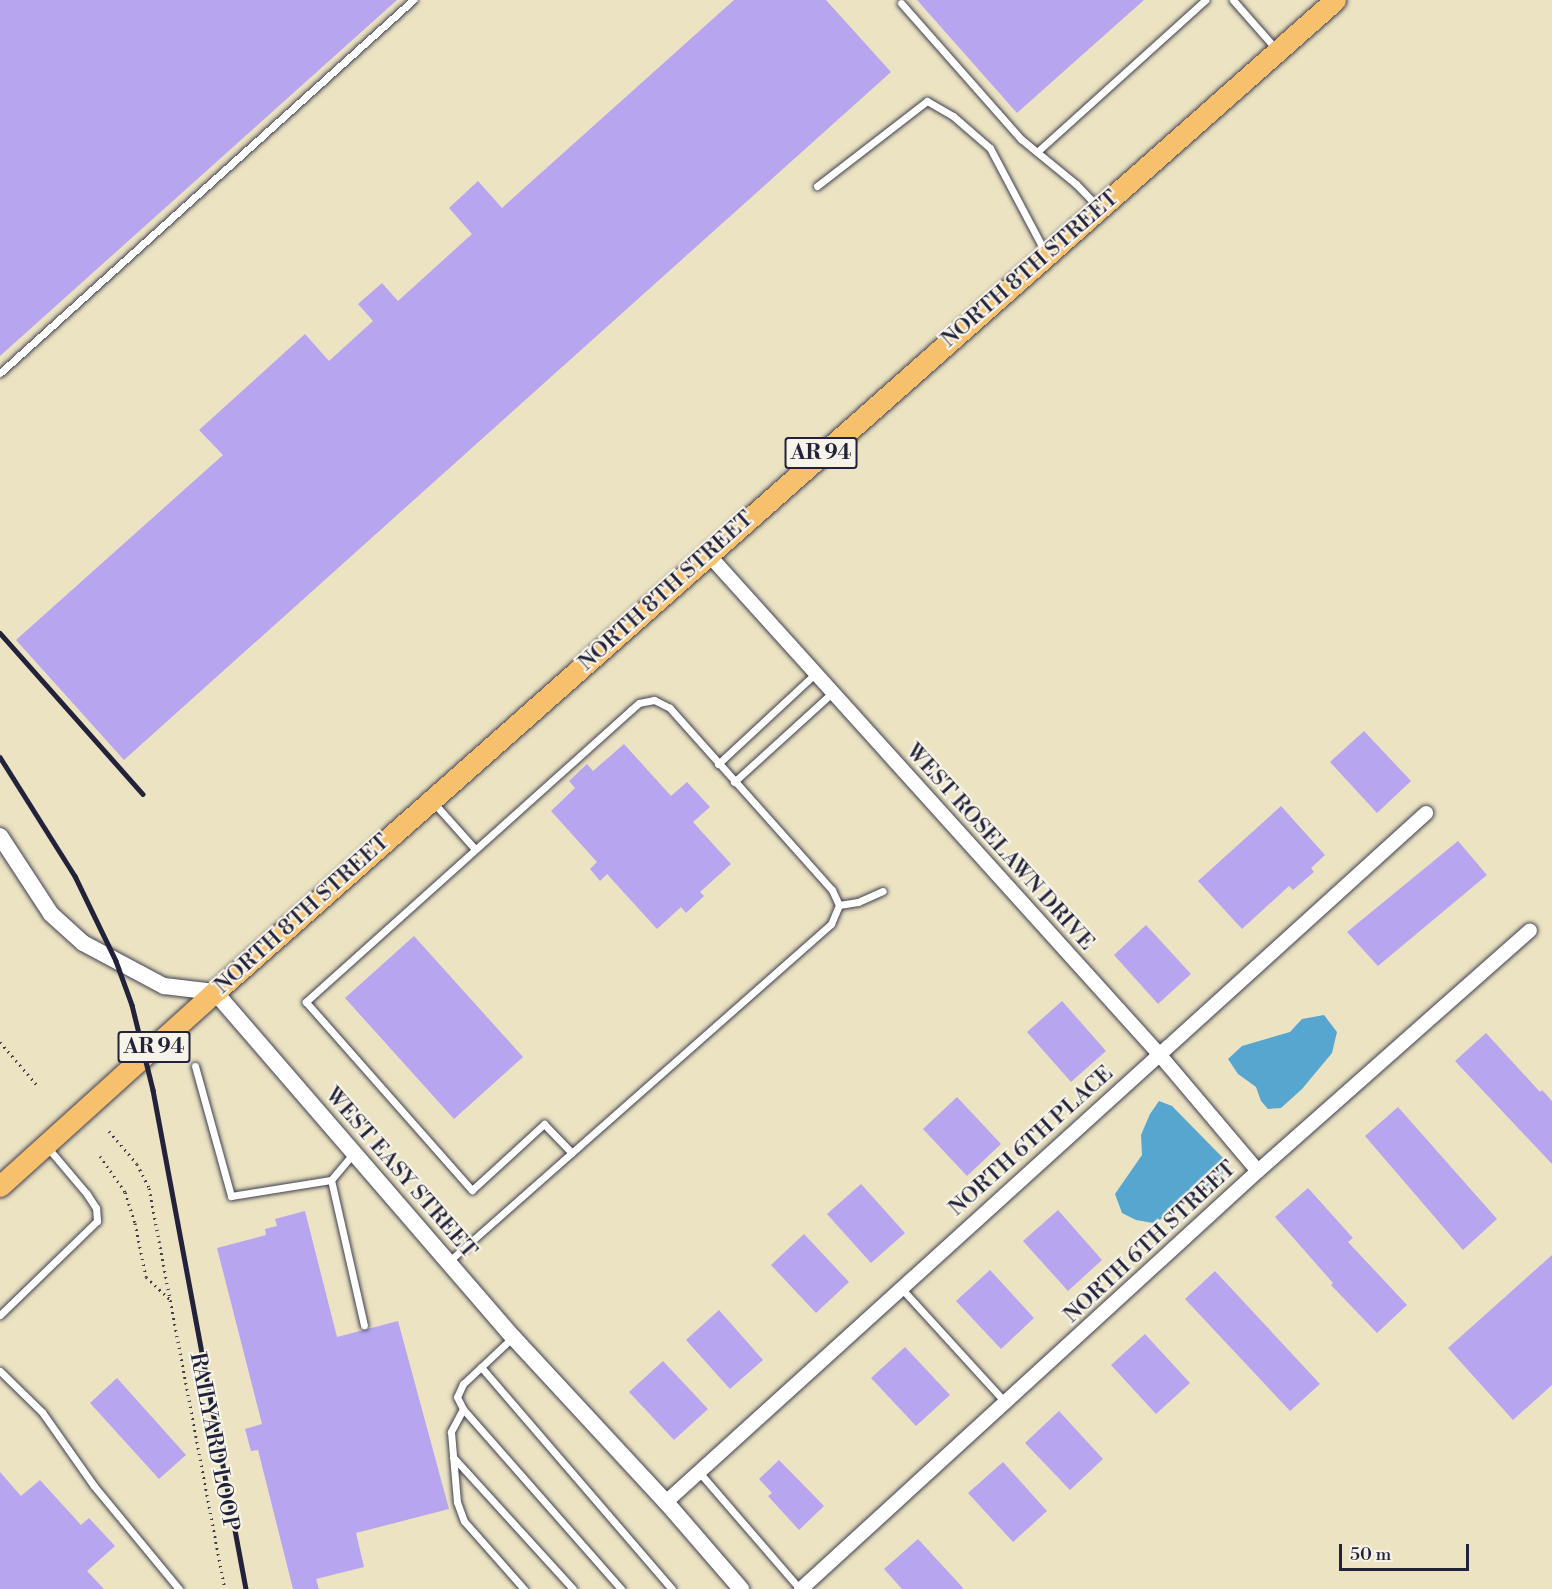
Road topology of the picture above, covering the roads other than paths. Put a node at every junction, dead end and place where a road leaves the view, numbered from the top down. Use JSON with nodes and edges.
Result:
{"nodes":[{"id":1,"x":413,"y":0,"type":"edge"},
{"id":2,"x":1205,"y":0,"type":"edge"},
{"id":3,"x":1233,"y":0,"type":"edge"},
{"id":4,"x":1335,"y":0,"type":"edge"},
{"id":5,"x":901,"y":3,"type":"dead end"},
{"id":6,"x":1278,"y":51,"type":"junction"},
{"id":7,"x":1037,"y":152,"type":"junction"},
{"id":8,"x":817,"y":186,"type":"dead end"},
{"id":9,"x":1100,"y":208,"type":"junction"},
{"id":10,"x":1046,"y":254,"type":"junction"},
{"id":11,"x":0,"y":373,"type":"edge"},
{"id":12,"x":708,"y":554,"type":"junction"},
{"id":13,"x":816,"y":673,"type":"junction"},
{"id":14,"x":833,"y":692,"type":"junction"},
{"id":15,"x":718,"y":764,"type":"junction"},
{"id":16,"x":734,"y":782,"type":"junction"},
{"id":17,"x":431,"y":800,"type":"junction"},
{"id":18,"x":1426,"y":813,"type":"dead end"},
{"id":19,"x":0,"y":836,"type":"edge"},
{"id":20,"x":475,"y":849,"type":"junction"},
{"id":21,"x":883,"y":891,"type":"dead end"},
{"id":22,"x":839,"y":905,"type":"junction"},
{"id":23,"x":1530,"y":930,"type":"dead end"},
{"id":24,"x":215,"y":992,"type":"junction"},
{"id":25,"x":1159,"y":1054,"type":"junction"},
{"id":26,"x":195,"y":1066,"type":"dead end"},
{"id":27,"x":45,"y":1145,"type":"junction"},
{"id":28,"x":354,"y":1153,"type":"junction"},
{"id":29,"x":572,"y":1153,"type":"junction"},
{"id":30,"x":1258,"y":1171,"type":"junction"},
{"id":31,"x":331,"y":1180,"type":"junction"},
{"id":32,"x":0,"y":1186,"type":"edge"},
{"id":33,"x":448,"y":1262,"type":"junction"},
{"id":34,"x":901,"y":1288,"type":"junction"},
{"id":35,"x":0,"y":1315,"type":"edge"},
{"id":36,"x":364,"y":1325,"type":"dead end"},
{"id":37,"x":513,"y":1337,"type":"junction"},
{"id":38,"x":481,"y":1367,"type":"junction"},
{"id":39,"x":0,"y":1371,"type":"edge"},
{"id":40,"x":1006,"y":1403,"type":"junction"},
{"id":41,"x":463,"y":1409,"type":"junction"},
{"id":42,"x":453,"y":1457,"type":"junction"},
{"id":43,"x":699,"y":1472,"type":"junction"},
{"id":44,"x":666,"y":1502,"type":"junction"},
{"id":45,"x":179,"y":1589,"type":"edge"},
{"id":46,"x":525,"y":1589,"type":"edge"},
{"id":47,"x":573,"y":1589,"type":"edge"},
{"id":48,"x":621,"y":1589,"type":"edge"},
{"id":49,"x":672,"y":1589,"type":"edge"},
{"id":50,"x":741,"y":1589,"type":"edge"},
{"id":51,"x":801,"y":1589,"type":"edge"}],
"edges":[{"from":1,"to":11,"type":"lane"},
{"from":2,"to":7,"type":"lane"},
{"from":3,"to":6,"type":"lane"},
{"from":4,"to":6,"type":"main road","name":"NORTH 8TH STREET","number":"AR 94"},
{"from":5,"to":7,"type":"lane"},
{"from":6,"to":9,"type":"main road","name":"NORTH 8TH STREET","number":"AR 94"},
{"from":7,"to":9,"type":"lane"},
{"from":8,"to":10,"type":"lane"},
{"from":9,"to":10,"type":"main road","name":"NORTH 8TH STREET","number":"AR 94"},
{"from":10,"to":12,"type":"main road","name":"NORTH 8TH STREET","number":"AR 94"},
{"from":12,"to":13,"type":"street","name":"WEST ROSELAWN DRIVE"},
{"from":12,"to":17,"type":"main road","name":"NORTH 8TH STREET","number":"AR 94"},
{"from":13,"to":14,"type":"street","name":"WEST ROSELAWN DRIVE"},
{"from":13,"to":15,"type":"lane"},
{"from":14,"to":16,"type":"lane"},
{"from":14,"to":25,"type":"street","name":"WEST ROSELAWN DRIVE"},
{"from":15,"to":16,"type":"lane"},
{"from":15,"to":20,"type":"lane"},
{"from":16,"to":22,"type":"lane"},
{"from":17,"to":20,"type":"lane"},
{"from":17,"to":24,"type":"main road","name":"NORTH 8TH STREET","number":"AR 94"},
{"from":18,"to":25,"type":"street","name":"NORTH 6TH PLACE"},
{"from":19,"to":24,"type":"street"},
{"from":20,"to":29,"type":"lane"},
{"from":21,"to":22,"type":"lane"},
{"from":22,"to":29,"type":"lane"},
{"from":23,"to":30,"type":"street","name":"NORTH 6TH STREET"},
{"from":24,"to":27,"type":"main road","name":"NORTH 8TH STREET","number":"AR 94"},
{"from":24,"to":28,"type":"street","name":"WEST EASY STREET"},
{"from":25,"to":30,"type":"street","name":"WEST ROSELAWN DRIVE"},
{"from":25,"to":34,"type":"street","name":"NORTH 6TH PLACE"},
{"from":26,"to":31,"type":"lane"},
{"from":27,"to":32,"type":"main road","name":"NORTH 8TH STREET","number":"AR 94"},
{"from":27,"to":35,"type":"lane"},
{"from":28,"to":31,"type":"lane"},
{"from":28,"to":33,"type":"street","name":"WEST EASY STREET"},
{"from":29,"to":33,"type":"lane"},
{"from":30,"to":40,"type":"street","name":"NORTH 6TH STREET"},
{"from":31,"to":36,"type":"lane"},
{"from":33,"to":37,"type":"street","name":"WEST EASY STREET"},
{"from":34,"to":40,"type":"lane"},
{"from":34,"to":43,"type":"street","name":"NORTH 6TH PLACE"},
{"from":37,"to":38,"type":"lane"},
{"from":37,"to":44,"type":"street","name":"WEST EASY STREET"},
{"from":38,"to":41,"type":"lane"},
{"from":38,"to":49,"type":"lane"},
{"from":39,"to":45,"type":"lane"},
{"from":40,"to":51,"type":"street","name":"NORTH 6TH STREET"},
{"from":41,"to":42,"type":"lane"},
{"from":41,"to":48,"type":"lane"},
{"from":42,"to":46,"type":"lane"},
{"from":42,"to":47,"type":"lane"},
{"from":43,"to":44,"type":"street","name":"NORTH 6TH PLACE"},
{"from":43,"to":51,"type":"lane"},
{"from":44,"to":50,"type":"street","name":"WEST EASY STREET"}]}
